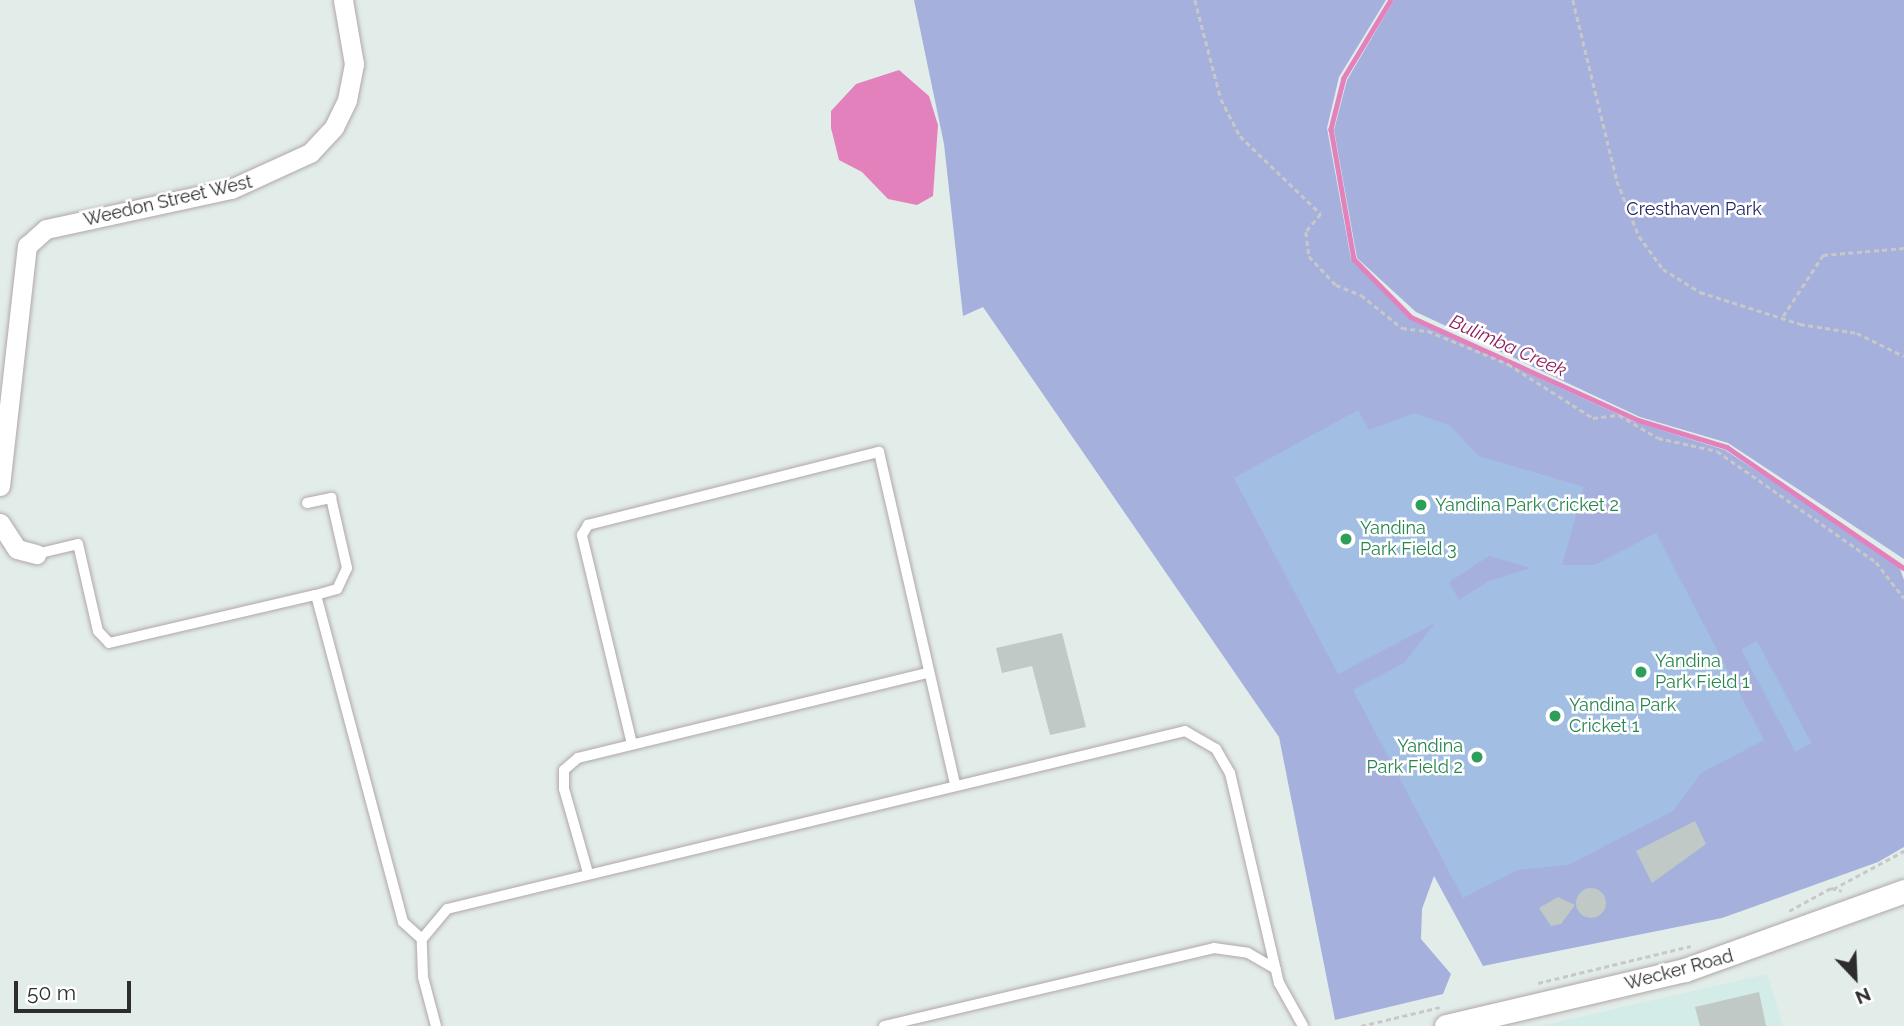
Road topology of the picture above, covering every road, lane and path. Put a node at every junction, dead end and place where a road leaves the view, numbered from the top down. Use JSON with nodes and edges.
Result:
{"nodes":[{"id":1,"x":343,"y":0,"type":"edge"},
{"id":2,"x":1195,"y":0,"type":"edge"},
{"id":3,"x":1573,"y":0,"type":"edge"},
{"id":4,"x":1904,"y":248,"type":"edge"},
{"id":5,"x":1783,"y":316,"type":"junction"},
{"id":6,"x":1904,"y":356,"type":"edge"},
{"id":7,"x":0,"y":486,"type":"edge"},
{"id":8,"x":307,"y":503,"type":"dead end"},
{"id":9,"x":0,"y":523,"type":"edge"},
{"id":10,"x":36,"y":554,"type":"joint"},
{"id":11,"x":316,"y":595,"type":"junction"},
{"id":12,"x":1904,"y":598,"type":"edge"},
{"id":13,"x":928,"y":673,"type":"junction"},
{"id":14,"x":632,"y":744,"type":"junction"},
{"id":15,"x":955,"y":784,"type":"junction"},
{"id":16,"x":1904,"y":851,"type":"edge"},
{"id":17,"x":588,"y":873,"type":"junction"},
{"id":18,"x":1833,"y":889,"type":"junction"},
{"id":19,"x":1904,"y":891,"type":"edge"},
{"id":20,"x":1846,"y":892,"type":"dead end"},
{"id":21,"x":1776,"y":916,"type":"dead end"},
{"id":22,"x":422,"y":939,"type":"junction"},
{"id":23,"x":1693,"y":946,"type":"dead end"},
{"id":24,"x":1276,"y":969,"type":"junction"},
{"id":25,"x":1534,"y":984,"type":"dead end"},
{"id":26,"x":1454,"y":1003,"type":"dead end"},
{"id":27,"x":436,"y":1026,"type":"edge"},
{"id":28,"x":884,"y":1026,"type":"edge"},
{"id":29,"x":1303,"y":1026,"type":"edge"},
{"id":30,"x":1361,"y":1026,"type":"edge"},
{"id":31,"x":1447,"y":1026,"type":"edge"}],
"edges":[{"from":1,"to":7,"type":"street","name":"Weedon Street West"},
{"from":2,"to":12,"type":"path"},
{"from":3,"to":5,"type":"path"},
{"from":4,"to":5,"type":"path"},
{"from":5,"to":6,"type":"path"},
{"from":8,"to":11,"type":"lane"},
{"from":9,"to":10,"type":"street"},
{"from":10,"to":11,"type":"lane"},
{"from":11,"to":22,"type":"lane"},
{"from":13,"to":14,"type":"lane"},
{"from":13,"to":14,"type":"lane"},
{"from":13,"to":15,"type":"lane"},
{"from":14,"to":17,"type":"lane"},
{"from":15,"to":17,"type":"lane"},
{"from":15,"to":24,"type":"lane"},
{"from":16,"to":18,"type":"path"},
{"from":17,"to":22,"type":"lane"},
{"from":18,"to":20,"type":"path"},
{"from":18,"to":21,"type":"path"},
{"from":19,"to":31,"type":"street","name":"Wecker Road"},
{"from":22,"to":27,"type":"lane"},
{"from":23,"to":25,"type":"path"},
{"from":24,"to":28,"type":"lane"},
{"from":24,"to":29,"type":"lane"},
{"from":26,"to":30,"type":"path"}]}
